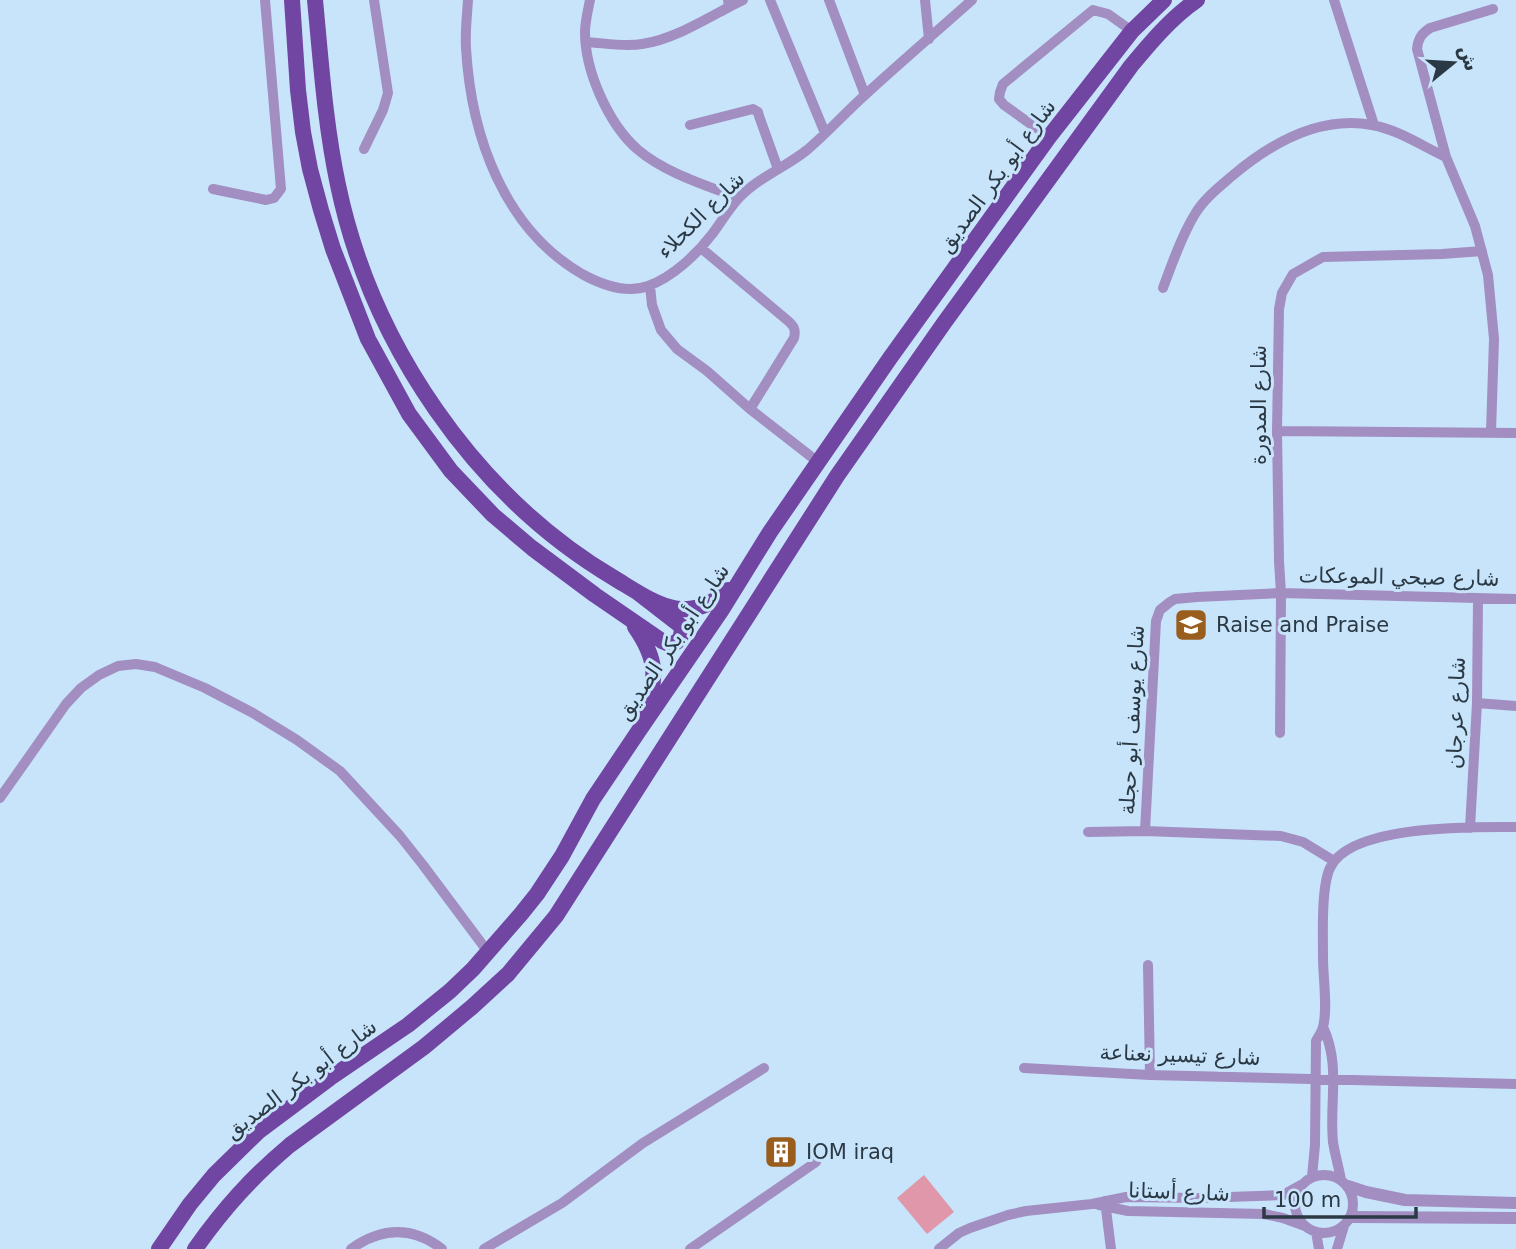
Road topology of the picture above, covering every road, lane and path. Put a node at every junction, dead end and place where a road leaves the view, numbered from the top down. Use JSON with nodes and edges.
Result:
{"nodes":[{"id":1,"x":265,"y":0,"type":"edge"},
{"id":2,"x":292,"y":0,"type":"edge"},
{"id":3,"x":316,"y":0,"type":"edge"},
{"id":4,"x":374,"y":0,"type":"edge"},
{"id":5,"x":468,"y":0,"type":"edge"},
{"id":6,"x":590,"y":0,"type":"edge"},
{"id":7,"x":743,"y":0,"type":"edge"},
{"id":8,"x":770,"y":0,"type":"edge"},
{"id":9,"x":829,"y":0,"type":"edge"},
{"id":10,"x":926,"y":0,"type":"edge"},
{"id":11,"x":972,"y":0,"type":"edge"},
{"id":12,"x":1164,"y":0,"type":"edge"},
{"id":13,"x":1197,"y":0,"type":"edge"},
{"id":14,"x":1334,"y":0,"type":"edge"},
{"id":15,"x":728,"y":3,"type":"edge"},
{"id":16,"x":1493,"y":9,"type":"dead end"},
{"id":17,"x":1132,"y":31,"type":"junction"},
{"id":18,"x":929,"y":38,"type":"junction"},
{"id":19,"x":586,"y":41,"type":"junction"},
{"id":20,"x":865,"y":95,"type":"junction"},
{"id":21,"x":691,"y":125,"type":"dead end"},
{"id":22,"x":1374,"y":125,"type":"junction"},
{"id":23,"x":825,"y":133,"type":"junction"},
{"id":24,"x":1049,"y":137,"type":"junction"},
{"id":25,"x":364,"y":149,"type":"dead end"},
{"id":26,"x":1446,"y":157,"type":"junction"},
{"id":27,"x":778,"y":169,"type":"junction"},
{"id":28,"x":213,"y":189,"type":"dead end"},
{"id":29,"x":739,"y":198,"type":"junction"},
{"id":30,"x":701,"y":248,"type":"junction"},
{"id":31,"x":1482,"y":251,"type":"junction"},
{"id":32,"x":650,"y":286,"type":"junction"},
{"id":33,"x":1163,"y":288,"type":"dead end"},
{"id":34,"x":750,"y":409,"type":"junction"},
{"id":35,"x":1277,"y":431,"type":"junction"},
{"id":36,"x":1491,"y":432,"type":"junction"},
{"id":37,"x":1516,"y":433,"type":"edge"},
{"id":38,"x":818,"y":462,"type":"junction"},
{"id":39,"x":743,"y":576,"type":"junction"},
{"id":40,"x":637,"y":592,"type":"junction"},
{"id":41,"x":1281,"y":593,"type":"junction"},
{"id":42,"x":1478,"y":599,"type":"junction"},
{"id":43,"x":1516,"y":599,"type":"edge"},
{"id":44,"x":625,"y":614,"type":"junction"},
{"id":45,"x":1477,"y":704,"type":"junction"},
{"id":46,"x":1516,"y":706,"type":"edge"},
{"id":47,"x":640,"y":729,"type":"junction"},
{"id":48,"x":1280,"y":733,"type":"dead end"},
{"id":49,"x":0,"y":798,"type":"edge"},
{"id":50,"x":1516,"y":827,"type":"edge"},
{"id":51,"x":1470,"y":828,"type":"junction"},
{"id":52,"x":1145,"y":831,"type":"junction"},
{"id":53,"x":1088,"y":832,"type":"dead end"},
{"id":54,"x":1334,"y":861,"type":"junction"},
{"id":55,"x":488,"y":952,"type":"junction"},
{"id":56,"x":1148,"y":965,"type":"dead end"},
{"id":57,"x":1323,"y":1027,"type":"junction"},
{"id":58,"x":764,"y":1068,"type":"dead end"},
{"id":59,"x":1024,"y":1068,"type":"dead end"},
{"id":60,"x":1150,"y":1075,"type":"junction"},
{"id":61,"x":1315,"y":1079,"type":"junction"},
{"id":62,"x":1334,"y":1079,"type":"junction"},
{"id":63,"x":1516,"y":1084,"type":"edge"},
{"id":64,"x":817,"y":1162,"type":"dead end"},
{"id":65,"x":1312,"y":1177,"type":"junction"},
{"id":66,"x":1345,"y":1183,"type":"junction"},
{"id":67,"x":1303,"y":1184,"type":"junction"},
{"id":68,"x":1516,"y":1203,"type":"edge"},
{"id":69,"x":1105,"y":1204,"type":"junction"},
{"id":70,"x":1516,"y":1218,"type":"edge"},
{"id":71,"x":1347,"y":1221,"type":"junction"},
{"id":72,"x":1305,"y":1226,"type":"junction"},
{"id":73,"x":1316,"y":1232,"type":"junction"},
{"id":74,"x":159,"y":1249,"type":"edge"},
{"id":75,"x":195,"y":1249,"type":"edge"},
{"id":76,"x":352,"y":1249,"type":"edge"},
{"id":77,"x":442,"y":1249,"type":"edge"},
{"id":78,"x":484,"y":1249,"type":"edge"},
{"id":79,"x":690,"y":1249,"type":"edge"},
{"id":80,"x":939,"y":1249,"type":"edge"},
{"id":81,"x":1111,"y":1249,"type":"edge"},
{"id":82,"x":1319,"y":1249,"type":"edge"},
{"id":83,"x":1337,"y":1249,"type":"edge"}],
"edges":[{"from":1,"to":28,"type":"street"},
{"from":2,"to":44,"type":"main road"},
{"from":3,"to":40,"type":"main road"},
{"from":4,"to":25,"type":"street"},
{"from":5,"to":32,"type":"street","name":"شارع الكحلاء"},
{"from":6,"to":19,"type":"street"},
{"from":7,"to":15,"type":"street"},
{"from":8,"to":23,"type":"street"},
{"from":9,"to":20,"type":"street"},
{"from":10,"to":18,"type":"street"},
{"from":11,"to":18,"type":"street","name":"شارع الكحلاء"},
{"from":12,"to":17,"type":"main road","name":"شارع أبو بكر الصديق"},
{"from":13,"to":75,"type":"main road","name":"شارع أبو بكر الصديق"},
{"from":14,"to":22,"type":"street"},
{"from":15,"to":19,"type":"street"},
{"from":16,"to":26,"type":"street"},
{"from":17,"to":24,"type":"main road","name":"شارع أبو بكر الصديق"},
{"from":17,"to":24,"type":"street"},
{"from":18,"to":20,"type":"street","name":"شارع الكحلاء"},
{"from":19,"to":29,"type":"street"},
{"from":20,"to":23,"type":"street","name":"شارع الكحلاء"},
{"from":21,"to":27,"type":"street"},
{"from":22,"to":26,"type":"street"},
{"from":22,"to":33,"type":"street"},
{"from":23,"to":27,"type":"street","name":"شارع الكحلاء"},
{"from":24,"to":38,"type":"main road","name":"شارع أبو بكر الصديق"},
{"from":26,"to":31,"type":"street"},
{"from":27,"to":29,"type":"street","name":"شارع الكحلاء"},
{"from":29,"to":30,"type":"street","name":"شارع الكحلاء"},
{"from":30,"to":32,"type":"street","name":"شارع الكحلاء"},
{"from":30,"to":34,"type":"street"},
{"from":31,"to":35,"type":"street","name":"شارع المدورة"},
{"from":31,"to":36,"type":"street"},
{"from":32,"to":34,"type":"street"},
{"from":34,"to":38,"type":"street"},
{"from":35,"to":36,"type":"street"},
{"from":35,"to":41,"type":"street","name":"شارع المدورة"},
{"from":36,"to":37,"type":"street"},
{"from":38,"to":39,"type":"main road","name":"شارع أبو بكر الصديق"},
{"from":39,"to":40,"type":"main road"},
{"from":39,"to":47,"type":"main road","name":"شارع أبو بكر الصديق"},
{"from":40,"to":44,"type":"main road"},
{"from":41,"to":42,"type":"street","name":"شارع صبحي الموعكات"},
{"from":41,"to":48,"type":"street","name":"شارع المدورة"},
{"from":41,"to":52,"type":"street","name":"شارع يوسف أبو حجلة"},
{"from":42,"to":43,"type":"street","name":"شارع صبحي الموعكات"},
{"from":42,"to":45,"type":"street","name":"شارع عرجان"},
{"from":44,"to":47,"type":"main road"},
{"from":45,"to":46,"type":"street"},
{"from":45,"to":51,"type":"street","name":"شارع عرجان"},
{"from":47,"to":55,"type":"main road","name":"شارع أبو بكر الصديق"},
{"from":49,"to":55,"type":"street"},
{"from":50,"to":51,"type":"street"},
{"from":51,"to":54,"type":"street"},
{"from":52,"to":53,"type":"street"},
{"from":52,"to":54,"type":"street"},
{"from":54,"to":57,"type":"street"},
{"from":55,"to":74,"type":"main road","name":"شارع أبو بكر الصديق"},
{"from":56,"to":60,"type":"street"},
{"from":57,"to":61,"type":"street"},
{"from":57,"to":62,"type":"street"},
{"from":58,"to":78,"type":"street"},
{"from":59,"to":60,"type":"street","name":"شارع تيسير نعناعة"},
{"from":60,"to":61,"type":"street","name":"شارع تيسير نعناعة"},
{"from":61,"to":62,"type":"street","name":"شارع تيسير نعناعة"},
{"from":61,"to":65,"type":"street"},
{"from":62,"to":63,"type":"street","name":"شارع تيسير نعناعة"},
{"from":62,"to":66,"type":"street"},
{"from":64,"to":79,"type":"street"},
{"from":65,"to":66,"type":"street"},
{"from":65,"to":67,"type":"street"},
{"from":66,"to":68,"type":"street"},
{"from":66,"to":71,"type":"street"},
{"from":67,"to":69,"type":"street","name":"شارع أستانا"},
{"from":67,"to":72,"type":"street"},
{"from":69,"to":72,"type":"street","name":"شارع أستانا"},
{"from":69,"to":80,"type":"street","name":"شارع أستانا"},
{"from":69,"to":81,"type":"street"},
{"from":70,"to":71,"type":"street"},
{"from":71,"to":73,"type":"street"},
{"from":71,"to":83,"type":"street"},
{"from":72,"to":73,"type":"street"},
{"from":73,"to":82,"type":"street"},
{"from":76,"to":77,"type":"street"}]}
